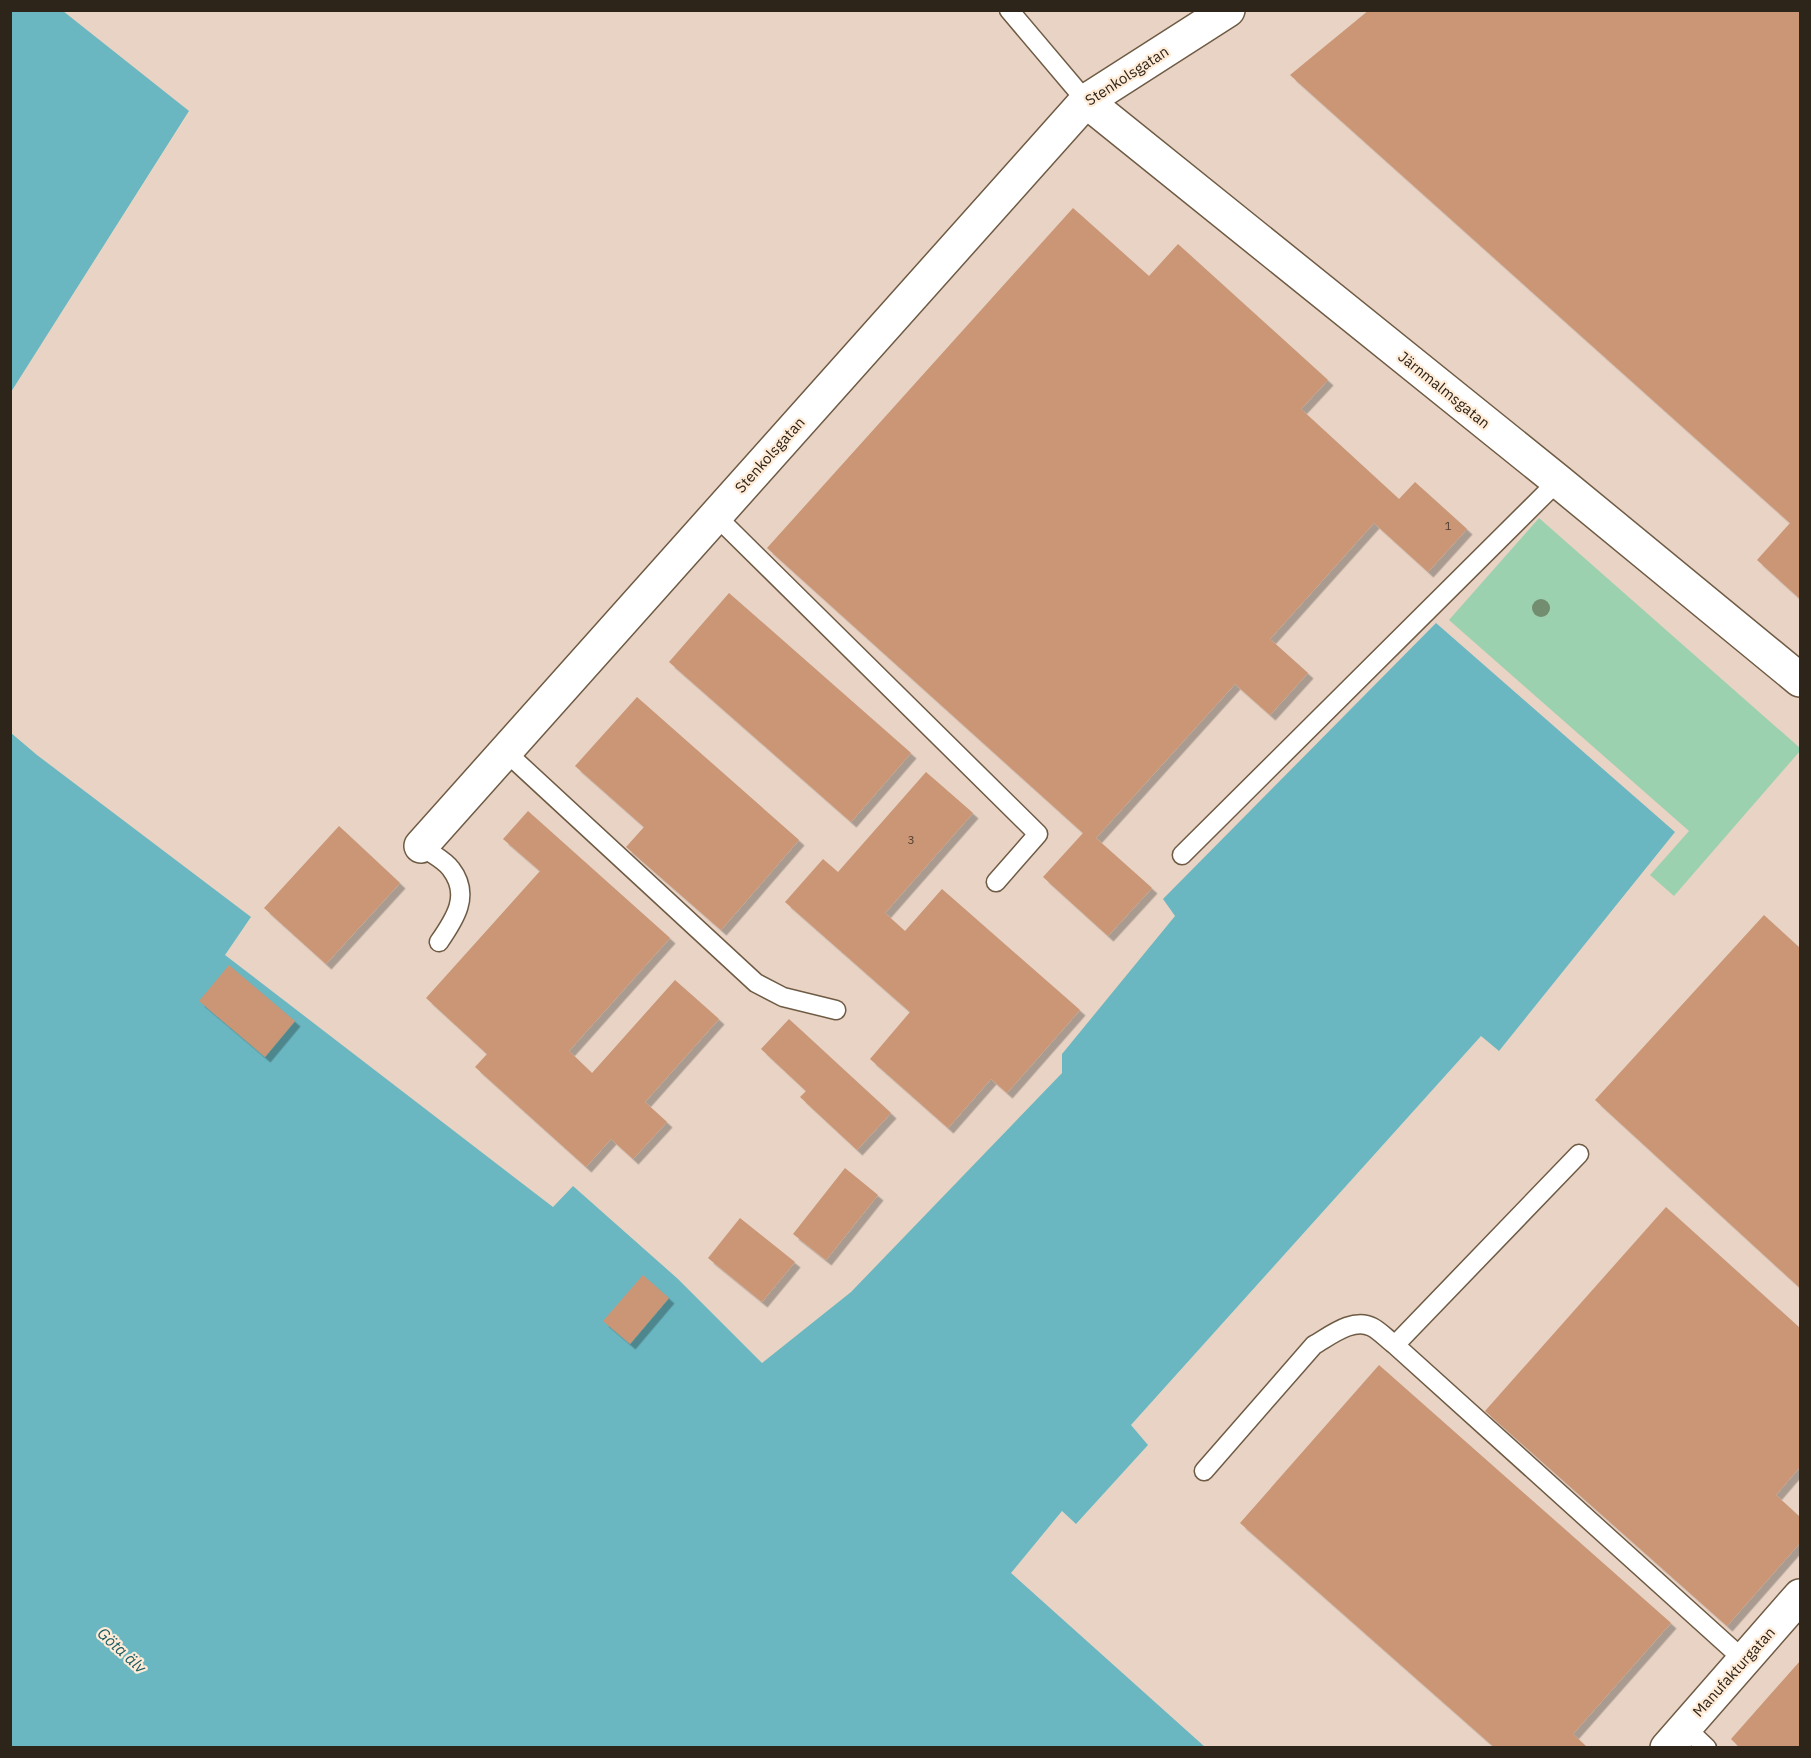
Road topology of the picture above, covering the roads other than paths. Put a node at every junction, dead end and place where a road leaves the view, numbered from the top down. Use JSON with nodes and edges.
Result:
{"nodes":[{"id":1,"x":1009,"y":10,"type":"edge"},
{"id":2,"x":1228,"y":10,"type":"edge"},
{"id":3,"x":1086,"y":101,"type":"junction"},
{"id":4,"x":1558,"y":482,"type":"junction"},
{"id":5,"x":716,"y":516,"type":"junction"},
{"id":6,"x":1799,"y":677,"type":"edge"},
{"id":7,"x":506,"y":752,"type":"junction"},
{"id":8,"x":421,"y":846,"type":"joint"},
{"id":9,"x":1182,"y":855,"type":"dead end"},
{"id":10,"x":996,"y":882,"type":"dead end"},
{"id":11,"x":439,"y":942,"type":"dead end"},
{"id":12,"x":836,"y":1010,"type":"dead end"},
{"id":13,"x":1579,"y":1154,"type":"dead end"},
{"id":14,"x":1395,"y":1345,"type":"junction"},
{"id":15,"x":1204,"y":1471,"type":"dead end"},
{"id":16,"x":1800,"y":1596,"type":"edge"},
{"id":17,"x":1744,"y":1660,"type":"junction"},
{"id":18,"x":1686,"y":1741,"type":"edge"}],
"edges":[{"from":1,"to":3,"type":"lane"},
{"from":2,"to":3,"type":"street","name":"Stenkolsgatan"},
{"from":3,"to":4,"type":"street","name":"Järnmalmsgatan"},
{"from":3,"to":5,"type":"street","name":"Stenkolsgatan"},
{"from":4,"to":6,"type":"street","name":"Järnmalmsgatan"},
{"from":4,"to":9,"type":"lane"},
{"from":5,"to":7,"type":"street","name":"Stenkolsgatan"},
{"from":5,"to":10,"type":"lane"},
{"from":7,"to":8,"type":"street","name":"Stenkolsgatan"},
{"from":7,"to":12,"type":"lane"},
{"from":8,"to":11,"type":"lane","name":"Stenkolsgatan"},
{"from":13,"to":14,"type":"lane"},
{"from":14,"to":15,"type":"lane"},
{"from":14,"to":17,"type":"lane"},
{"from":16,"to":17,"type":"street","name":"Manufakturgatan"},
{"from":17,"to":18,"type":"street","name":"Manufakturgatan"}]}
